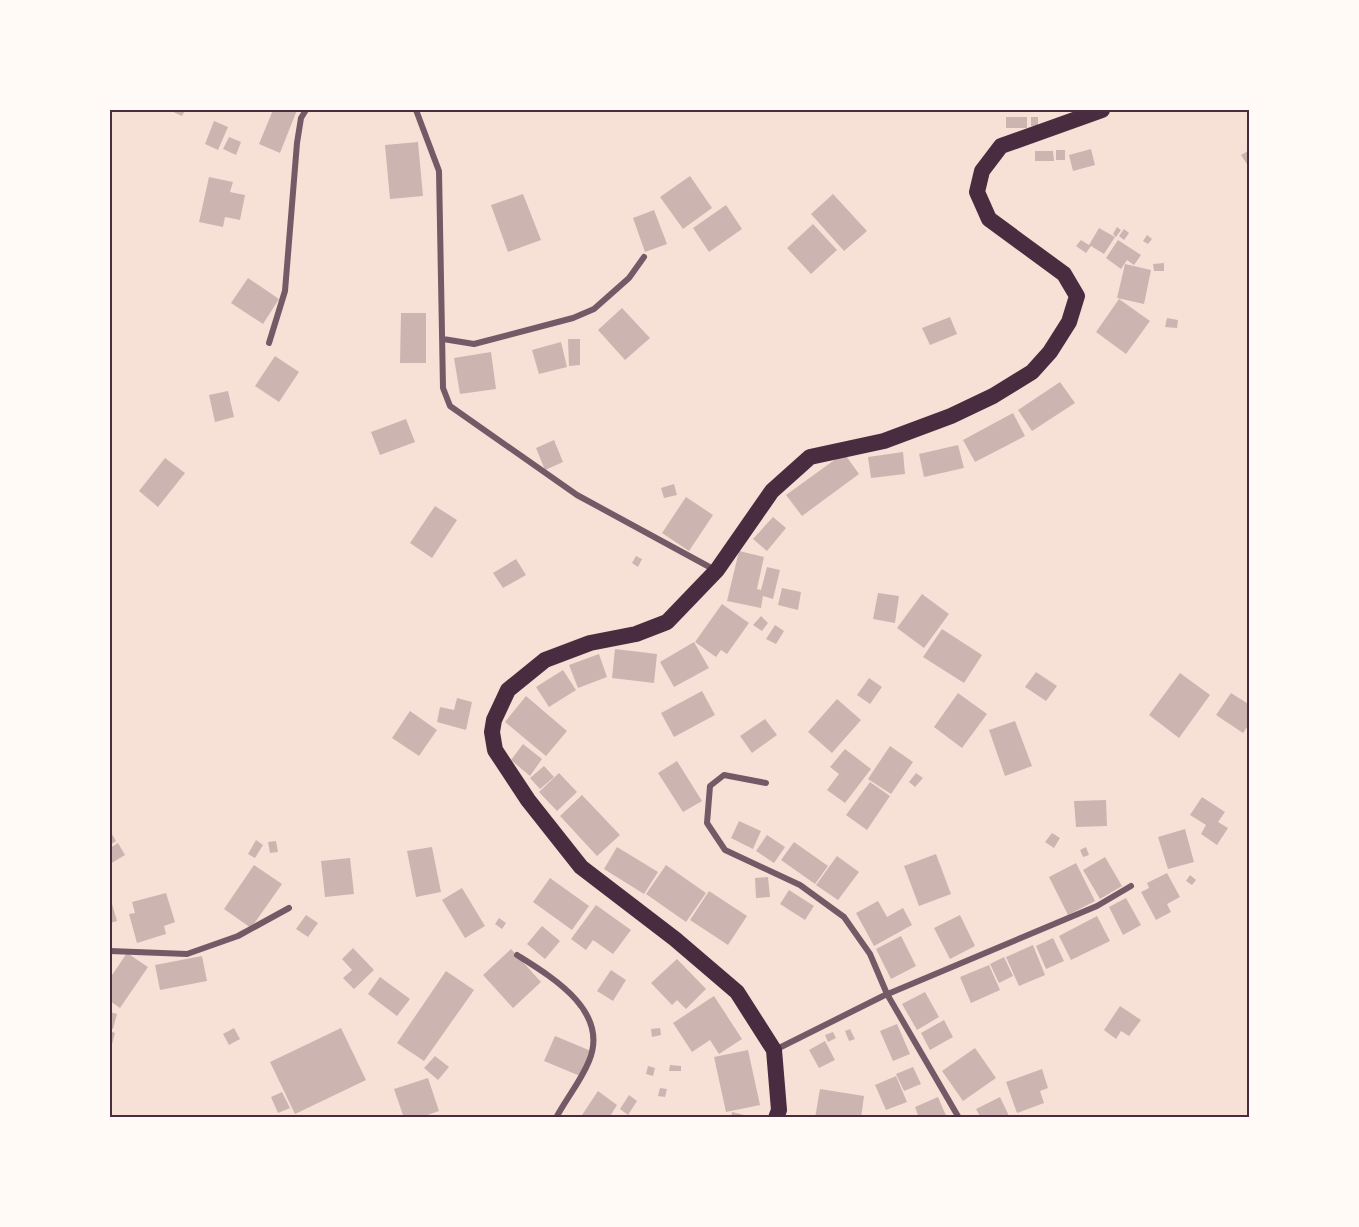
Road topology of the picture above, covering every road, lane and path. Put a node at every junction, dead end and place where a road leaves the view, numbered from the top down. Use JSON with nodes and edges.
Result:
{"nodes":[{"id":1,"x":306,"y":110,"type":"edge"},
{"id":2,"x":416,"y":110,"type":"edge"},
{"id":3,"x":1102,"y":110,"type":"edge"},
{"id":4,"x":644,"y":257,"type":"dead end"},
{"id":5,"x":443,"y":339,"type":"junction"},
{"id":6,"x":268,"y":342,"type":"dead end"},
{"id":7,"x":717,"y":570,"type":"junction"},
{"id":8,"x":766,"y":783,"type":"dead end"},
{"id":9,"x":1131,"y":886,"type":"dead end"},
{"id":10,"x":289,"y":908,"type":"dead end"},
{"id":11,"x":110,"y":951,"type":"edge"},
{"id":12,"x":518,"y":955,"type":"dead end"},
{"id":13,"x":887,"y":994,"type":"junction"},
{"id":14,"x":774,"y":1050,"type":"junction"},
{"id":15,"x":556,"y":1118,"type":"edge"},
{"id":16,"x":776,"y":1118,"type":"edge"},
{"id":17,"x":959,"y":1118,"type":"edge"}],
"edges":[{"from":1,"to":6,"type":"street"},
{"from":2,"to":5,"type":"street"},
{"from":3,"to":7,"type":"highway"},
{"from":4,"to":5,"type":"street"},
{"from":5,"to":7,"type":"street"},
{"from":7,"to":14,"type":"highway"},
{"from":8,"to":13,"type":"street"},
{"from":9,"to":13,"type":"street"},
{"from":10,"to":11,"type":"street"},
{"from":12,"to":15,"type":"street"},
{"from":13,"to":14,"type":"street"},
{"from":13,"to":17,"type":"street"},
{"from":14,"to":16,"type":"highway"}]}
